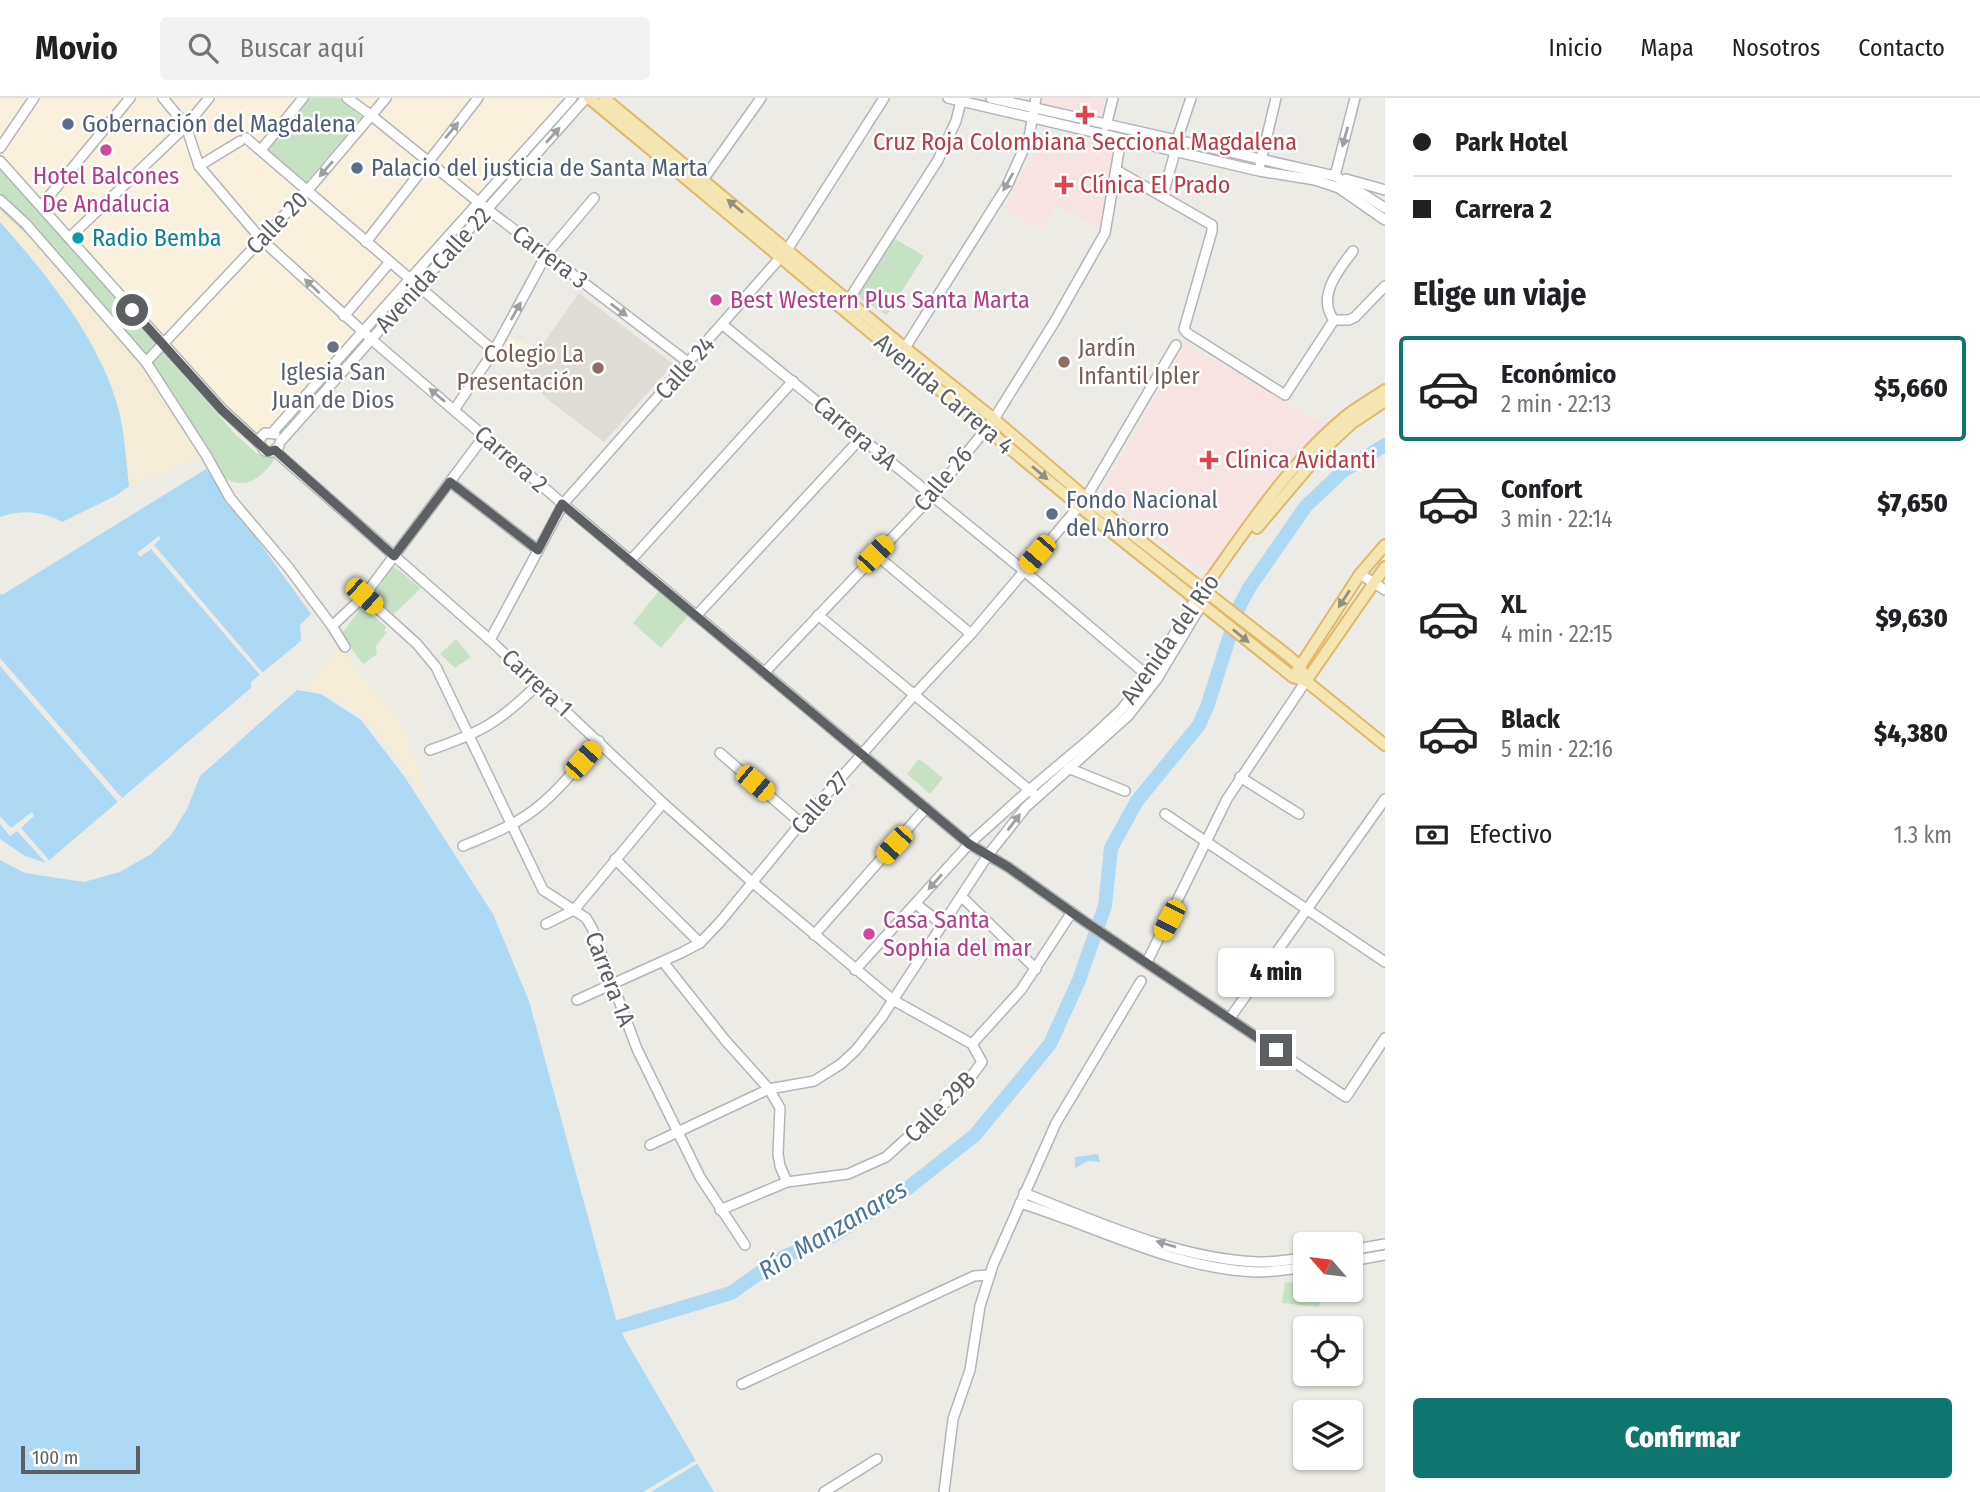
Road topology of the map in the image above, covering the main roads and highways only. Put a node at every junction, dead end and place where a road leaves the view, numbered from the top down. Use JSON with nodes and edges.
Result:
{"nodes":[{"id":1,"x":587,"y":98,"type":"edge"},
{"id":2,"x":604,"y":98,"type":"edge"},
{"id":3,"x":700,"y":184,"type":"junction"},
{"id":4,"x":783,"y":254,"type":"junction"},
{"id":5,"x":902,"y":353,"type":"junction"},
{"id":6,"x":1385,"y":390,"type":"edge"},
{"id":7,"x":1385,"y":401,"type":"edge"},
{"id":8,"x":1083,"y":502,"type":"junction"},
{"id":9,"x":1385,"y":545,"type":"edge"},
{"id":10,"x":1385,"y":567,"type":"edge"},
{"id":11,"x":1207,"y":590,"type":"junction"},
{"id":12,"x":1199,"y":602,"type":"junction"},
{"id":13,"x":1313,"y":647,"type":"junction"},
{"id":14,"x":1287,"y":654,"type":"junction"},
{"id":15,"x":1300,"y":666,"type":"junction"},
{"id":16,"x":1293,"y":677,"type":"junction"},
{"id":17,"x":1306,"y":681,"type":"junction"},
{"id":18,"x":1385,"y":745,"type":"edge"}],
"edges":[{"from":1,"to":3,"type":"main road","name":"Avenida Carrera 4"},
{"from":2,"to":3,"type":"main road","name":"Avenida Carrera 4"},
{"from":3,"to":4,"type":"main road","name":"Avenida Carrera 4"},
{"from":4,"to":5,"type":"main road","name":"Avenida Carrera 4"},
{"from":4,"to":5,"type":"main road","name":"Avenida Carrera 4"},
{"from":5,"to":8,"type":"main road","name":"Avenida Carrera 4","one_way":true},
{"from":5,"to":8,"type":"main road","name":"Avenida Carrera 4"},
{"from":6,"to":11,"type":"main road","name":"Avenida del Río"},
{"from":7,"to":11,"type":"main road","name":"Avenida del Río"},
{"from":8,"to":11,"type":"main road","name":"Avenida Carrera 4"},
{"from":8,"to":12,"type":"main road","name":"Avenida Carrera 4"},
{"from":9,"to":13,"type":"main road","one_way":true},
{"from":10,"to":17,"type":"main road"},
{"from":11,"to":12,"type":"main road","name":"Avenida del Río"},
{"from":11,"to":14,"type":"main road","name":"Avenida Carrera 4"},
{"from":12,"to":16,"type":"main road","name":"Avenida Carrera 4","one_way":true},
{"from":13,"to":14,"type":"main road"},
{"from":13,"to":15,"type":"main road"},
{"from":14,"to":15,"type":"main road","name":"Avenida Carrera 4"},
{"from":15,"to":16,"type":"main road"},
{"from":15,"to":17,"type":"main road","name":"Avenida Carrera 4"},
{"from":16,"to":17,"type":"main road","name":"Avenida Carrera 4"},
{"from":17,"to":18,"type":"main road","name":"Avenida Carrera 4"}]}
